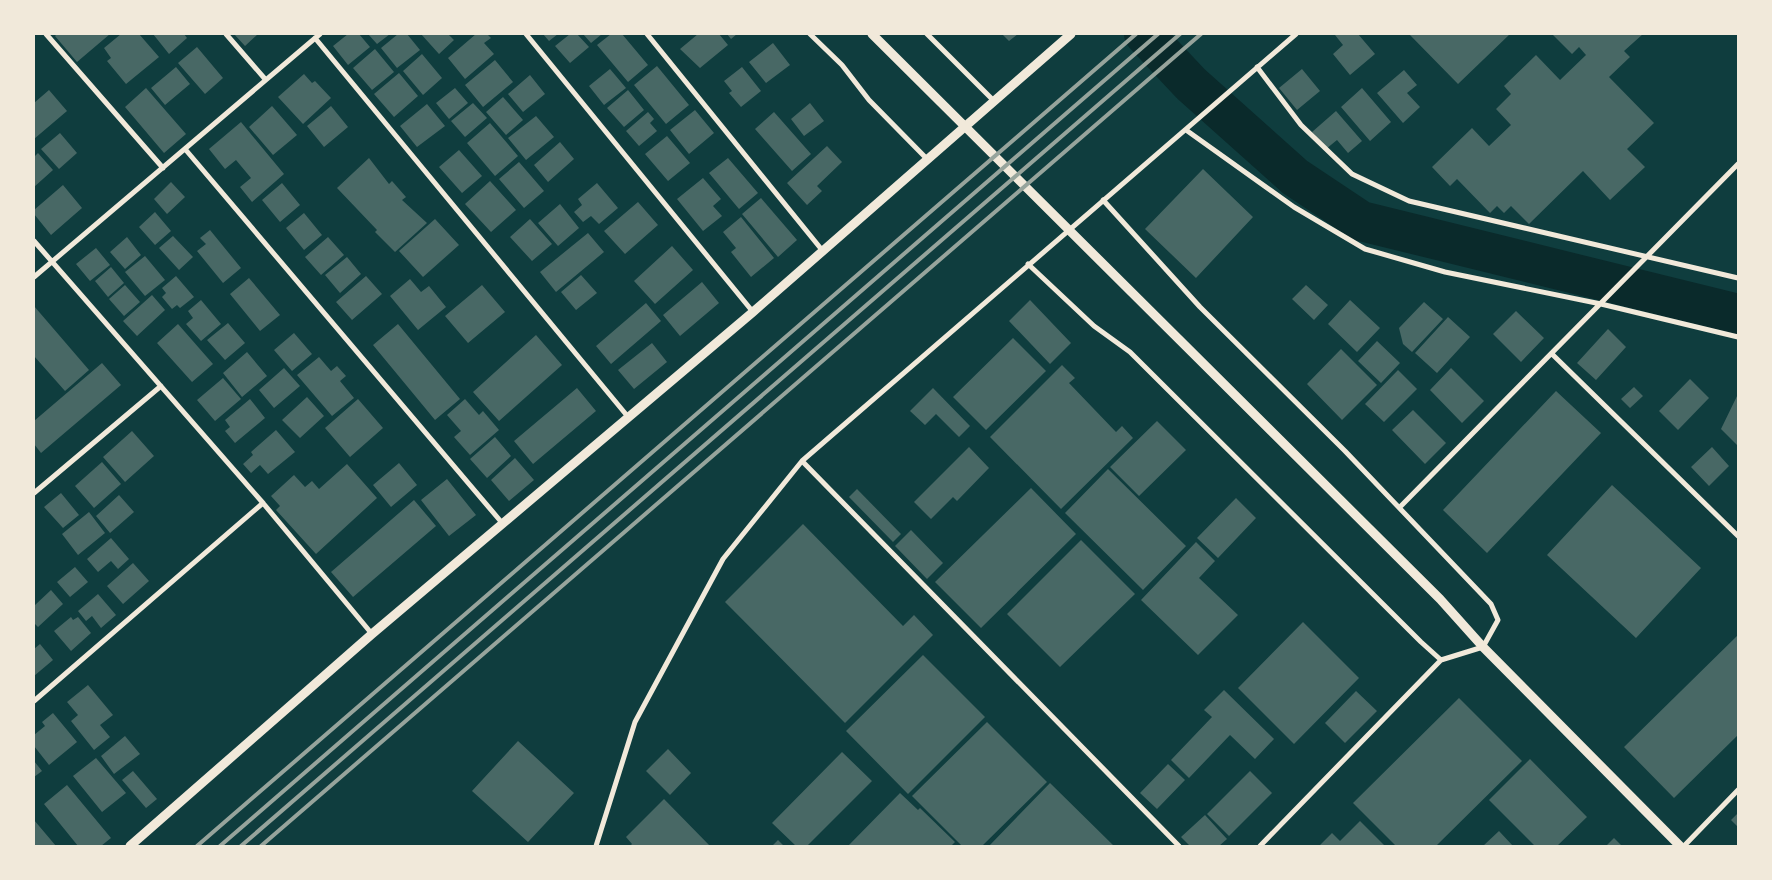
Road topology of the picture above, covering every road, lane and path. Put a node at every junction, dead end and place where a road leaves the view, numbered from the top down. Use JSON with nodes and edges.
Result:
{"nodes":[{"id":1,"x":46,"y":34,"type":"edge"},
{"id":2,"x":226,"y":34,"type":"edge"},
{"id":3,"x":526,"y":34,"type":"edge"},
{"id":4,"x":647,"y":34,"type":"edge"},
{"id":5,"x":810,"y":34,"type":"edge"},
{"id":6,"x":872,"y":34,"type":"edge"},
{"id":7,"x":927,"y":34,"type":"edge"},
{"id":8,"x":1071,"y":34,"type":"edge"},
{"id":9,"x":1296,"y":34,"type":"edge"},
{"id":10,"x":318,"y":36,"type":"edge"},
{"id":11,"x":1257,"y":67,"type":"junction"},
{"id":12,"x":265,"y":79,"type":"junction"},
{"id":13,"x":994,"y":101,"type":"junction"},
{"id":14,"x":1186,"y":130,"type":"junction"},
{"id":15,"x":185,"y":149,"type":"junction"},
{"id":16,"x":928,"y":159,"type":"junction"},
{"id":17,"x":1738,"y":164,"type":"edge"},
{"id":18,"x":163,"y":168,"type":"junction"},
{"id":19,"x":1103,"y":200,"type":"junction"},
{"id":20,"x":34,"y":241,"type":"edge"},
{"id":21,"x":822,"y":250,"type":"junction"},
{"id":22,"x":1647,"y":258,"type":"junction"},
{"id":23,"x":52,"y":261,"type":"junction"},
{"id":24,"x":1028,"y":264,"type":"junction"},
{"id":25,"x":34,"y":277,"type":"edge"},
{"id":26,"x":1738,"y":278,"type":"edge"},
{"id":27,"x":1601,"y":304,"type":"junction"},
{"id":28,"x":753,"y":312,"type":"junction"},
{"id":29,"x":1738,"y":336,"type":"edge"},
{"id":30,"x":1552,"y":354,"type":"junction"},
{"id":31,"x":160,"y":386,"type":"junction"},
{"id":32,"x":629,"y":418,"type":"junction"},
{"id":33,"x":802,"y":461,"type":"junction"},
{"id":34,"x":34,"y":493,"type":"edge"},
{"id":35,"x":263,"y":503,"type":"junction"},
{"id":36,"x":1400,"y":507,"type":"junction"},
{"id":37,"x":503,"y":524,"type":"junction"},
{"id":38,"x":1738,"y":536,"type":"edge"},
{"id":39,"x":372,"y":634,"type":"junction"},
{"id":40,"x":1484,"y":647,"type":"junction"},
{"id":41,"x":1441,"y":660,"type":"junction"},
{"id":42,"x":34,"y":702,"type":"edge"},
{"id":43,"x":1738,"y":790,"type":"edge"},
{"id":44,"x":130,"y":846,"type":"edge"},
{"id":45,"x":596,"y":846,"type":"edge"},
{"id":46,"x":1180,"y":846,"type":"edge"},
{"id":47,"x":1260,"y":846,"type":"edge"},
{"id":48,"x":1680,"y":846,"type":"edge"},
{"id":49,"x":1684,"y":846,"type":"edge"}],
"edges":[{"from":1,"to":18,"type":"street"},
{"from":2,"to":12,"type":"street"},
{"from":3,"to":28,"type":"street"},
{"from":4,"to":21,"type":"street"},
{"from":5,"to":16,"type":"street"},
{"from":6,"to":40,"type":"street"},
{"from":7,"to":13,"type":"street"},
{"from":8,"to":13,"type":"street"},
{"from":9,"to":11,"type":"street"},
{"from":10,"to":12,"type":"street"},
{"from":10,"to":32,"type":"street"},
{"from":11,"to":14,"type":"street"},
{"from":11,"to":22,"type":"street"},
{"from":12,"to":15,"type":"street"},
{"from":13,"to":16,"type":"street"},
{"from":14,"to":19,"type":"street"},
{"from":14,"to":27,"type":"street"},
{"from":15,"to":18,"type":"street"},
{"from":15,"to":37,"type":"street"},
{"from":16,"to":21,"type":"street"},
{"from":17,"to":22,"type":"street"},
{"from":18,"to":23,"type":"street"},
{"from":19,"to":24,"type":"street"},
{"from":19,"to":36,"type":"street"},
{"from":20,"to":23,"type":"street"},
{"from":21,"to":28,"type":"street"},
{"from":22,"to":26,"type":"street"},
{"from":22,"to":27,"type":"street"},
{"from":23,"to":25,"type":"street"},
{"from":23,"to":31,"type":"street"},
{"from":24,"to":33,"type":"street"},
{"from":24,"to":41,"type":"street"},
{"from":27,"to":29,"type":"street"},
{"from":27,"to":30,"type":"street"},
{"from":28,"to":32,"type":"street"},
{"from":30,"to":36,"type":"street"},
{"from":30,"to":38,"type":"street"},
{"from":31,"to":34,"type":"street"},
{"from":31,"to":35,"type":"street"},
{"from":32,"to":37,"type":"street"},
{"from":33,"to":45,"type":"street"},
{"from":33,"to":46,"type":"street"},
{"from":35,"to":39,"type":"street"},
{"from":35,"to":42,"type":"street"},
{"from":36,"to":40,"type":"street"},
{"from":37,"to":39,"type":"street"},
{"from":39,"to":44,"type":"street"},
{"from":40,"to":41,"type":"street"},
{"from":40,"to":48,"type":"street"},
{"from":41,"to":47,"type":"street"},
{"from":43,"to":49,"type":"street"}]}
